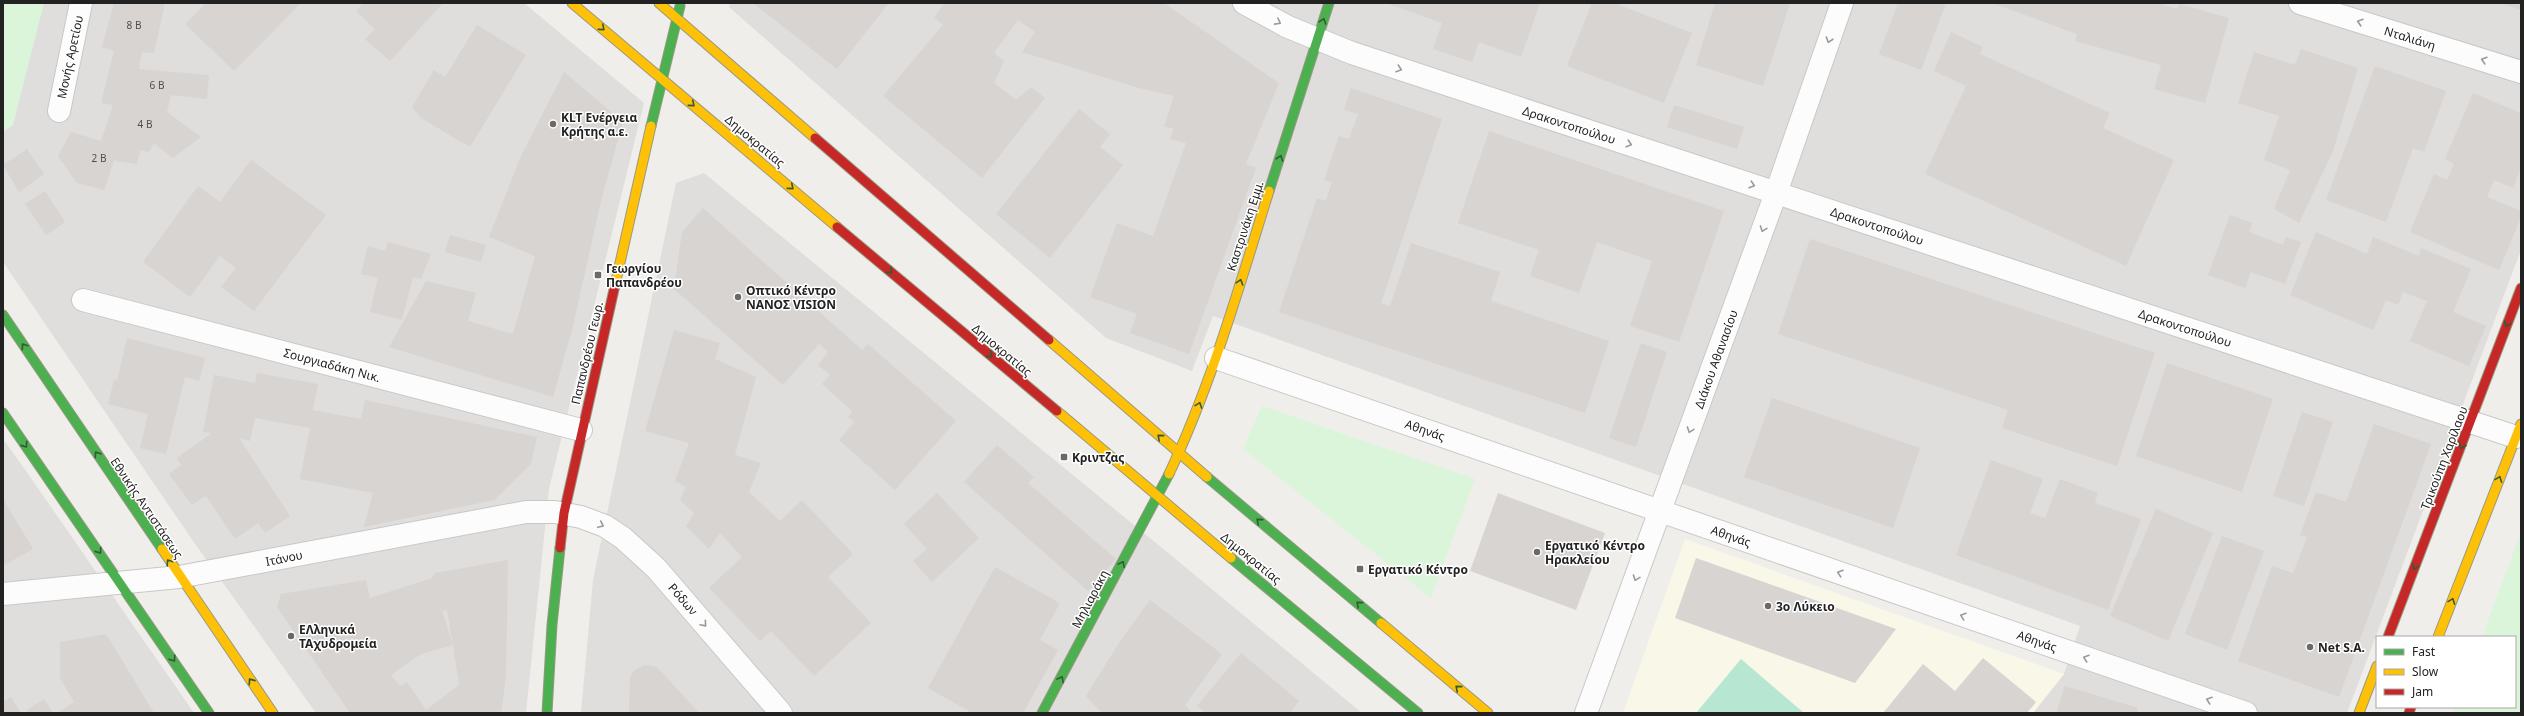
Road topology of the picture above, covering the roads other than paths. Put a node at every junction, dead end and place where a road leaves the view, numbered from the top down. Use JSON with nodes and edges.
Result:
{"nodes":[{"id":1,"x":81,"y":3,"type":"edge"},
{"id":2,"x":572,"y":3,"type":"edge"},
{"id":3,"x":659,"y":3,"type":"edge"},
{"id":4,"x":681,"y":3,"type":"edge"},
{"id":5,"x":1244,"y":3,"type":"edge"},
{"id":6,"x":1329,"y":3,"type":"edge"},
{"id":7,"x":1842,"y":3,"type":"edge"},
{"id":8,"x":2300,"y":3,"type":"edge"},
{"id":9,"x":677,"y":18,"type":"junction"},
{"id":10,"x":1317,"y":41,"type":"junction"},
{"id":11,"x":2521,"y":72,"type":"edge"},
{"id":12,"x":662,"y":78,"type":"junction"},
{"id":13,"x":59,"y":111,"type":"dead end"},
{"id":14,"x":1776,"y":193,"type":"junction"},
{"id":15,"x":2521,"y":288,"type":"edge"},
{"id":16,"x":83,"y":300,"type":"dead end"},
{"id":17,"x":3,"y":315,"type":"edge"},
{"id":18,"x":1216,"y":358,"type":"junction"},
{"id":19,"x":3,"y":413,"type":"edge"},
{"id":20,"x":2471,"y":422,"type":"junction"},
{"id":21,"x":581,"y":430,"type":"junction"},
{"id":22,"x":2518,"y":430,"type":"edge"},
{"id":23,"x":1180,"y":454,"type":"junction"},
{"id":24,"x":1158,"y":497,"type":"junction"},
{"id":25,"x":1661,"y":511,"type":"junction"},
{"id":26,"x":564,"y":513,"type":"junction"},
{"id":27,"x":180,"y":577,"type":"junction"},
{"id":28,"x":121,"y":582,"type":"junction"},
{"id":29,"x":3,"y":594,"type":"edge"},
{"id":30,"x":2388,"y":636,"type":"edge"},
{"id":31,"x":2438,"y":636,"type":"edge"},
{"id":32,"x":2376,"y":669,"type":"edge"},
{"id":33,"x":209,"y":713,"type":"edge"},
{"id":34,"x":273,"y":713,"type":"edge"},
{"id":35,"x":547,"y":713,"type":"edge"},
{"id":36,"x":781,"y":713,"type":"edge"},
{"id":37,"x":1042,"y":713,"type":"edge"},
{"id":38,"x":1418,"y":713,"type":"edge"},
{"id":39,"x":1488,"y":713,"type":"edge"},
{"id":40,"x":1586,"y":713,"type":"edge"},
{"id":41,"x":2246,"y":713,"type":"edge"},
{"id":42,"x":2359,"y":713,"type":"edge"}],
"edges":[{"from":1,"to":13,"type":"street","name":"Μονής Αρετίου"},
{"from":2,"to":12,"type":"main road","name":"Δημοκρατίας","one_way":true},
{"from":3,"to":9,"type":"main road"},
{"from":4,"to":9,"type":"main road","name":"Παπανδρέου Γεωρ."},
{"from":5,"to":10,"type":"street","name":"Δρακοντοπούλου","one_way":true},
{"from":10,"to":6,"type":"main road","name":"Καστρινάκη Εμμ.","one_way":true},
{"from":7,"to":14,"type":"street","name":"Διάκου Αθανασίου","one_way":true},
{"from":11,"to":8,"type":"street","name":"Νταλιάνη","one_way":true},
{"from":9,"to":12,"type":"main road","name":"Παπανδρέου Γεωρ."},
{"from":23,"to":9,"type":"main road","one_way":true},
{"from":10,"to":14,"type":"street","name":"Δρακοντοπούλου","one_way":true},
{"from":18,"to":10,"type":"main road","name":"Καστρινάκη Εμμ.","one_way":true},
{"from":12,"to":21,"type":"main road","name":"Παπανδρέου Γεωρ."},
{"from":12,"to":24,"type":"main road","name":"Δημοκρατίας","one_way":true},
{"from":14,"to":20,"type":"street","name":"Δρακοντοπούλου"},
{"from":14,"to":25,"type":"street","name":"Διάκου Αθανασίου","one_way":true},
{"from":15,"to":20,"type":"main road","name":"Τρικούπη Χαρίλαου","one_way":true},
{"from":16,"to":21,"type":"street","name":"Σουργιαδάκη Νικ."},
{"from":27,"to":17,"type":"main road","name":"Εθνικής Αντιστάσεως","one_way":true},
{"from":23,"to":18,"type":"main road","name":"Καστρινάκη Εμμ.","one_way":true},
{"from":18,"to":25,"type":"street","name":"Αθηνάς"},
{"from":19,"to":28,"type":"main road","one_way":true},
{"from":20,"to":22,"type":"street","name":"Δρακοντοπούλου"},
{"from":20,"to":30,"type":"main road","name":"Τρικούπη Χαρίλαου","one_way":true},
{"from":21,"to":26,"type":"main road","name":"Παπανδρέου Γεωρ."},
{"from":31,"to":22,"type":"main road","one_way":true},
{"from":23,"to":24,"type":"main road","name":"Μηλιαράκη"},
{"from":39,"to":23,"type":"main road","one_way":true},
{"from":37,"to":24,"type":"main road","name":"Μηλιαράκη","one_way":true},
{"from":24,"to":38,"type":"main road","name":"Δημοκρατίας"},
{"from":25,"to":40,"type":"street","name":"Διάκου Αθανασίου","one_way":true},
{"from":41,"to":25,"type":"street","name":"Αθηνάς","one_way":true},
{"from":26,"to":27,"type":"street","name":"Ιτάνου"},
{"from":26,"to":35,"type":"main road","name":"Παπανδρέου Γεωρ."},
{"from":26,"to":36,"type":"street","name":"Ρόδων","one_way":true},
{"from":27,"to":28,"type":"street","name":"Ιτάνου"},
{"from":34,"to":27,"type":"main road","name":"Εθνικής Αντιστάσεως","one_way":true},
{"from":28,"to":29,"type":"street","name":"Ιτάνου"},
{"from":28,"to":33,"type":"main road","one_way":true},
{"from":32,"to":42,"type":"main road"}]}
